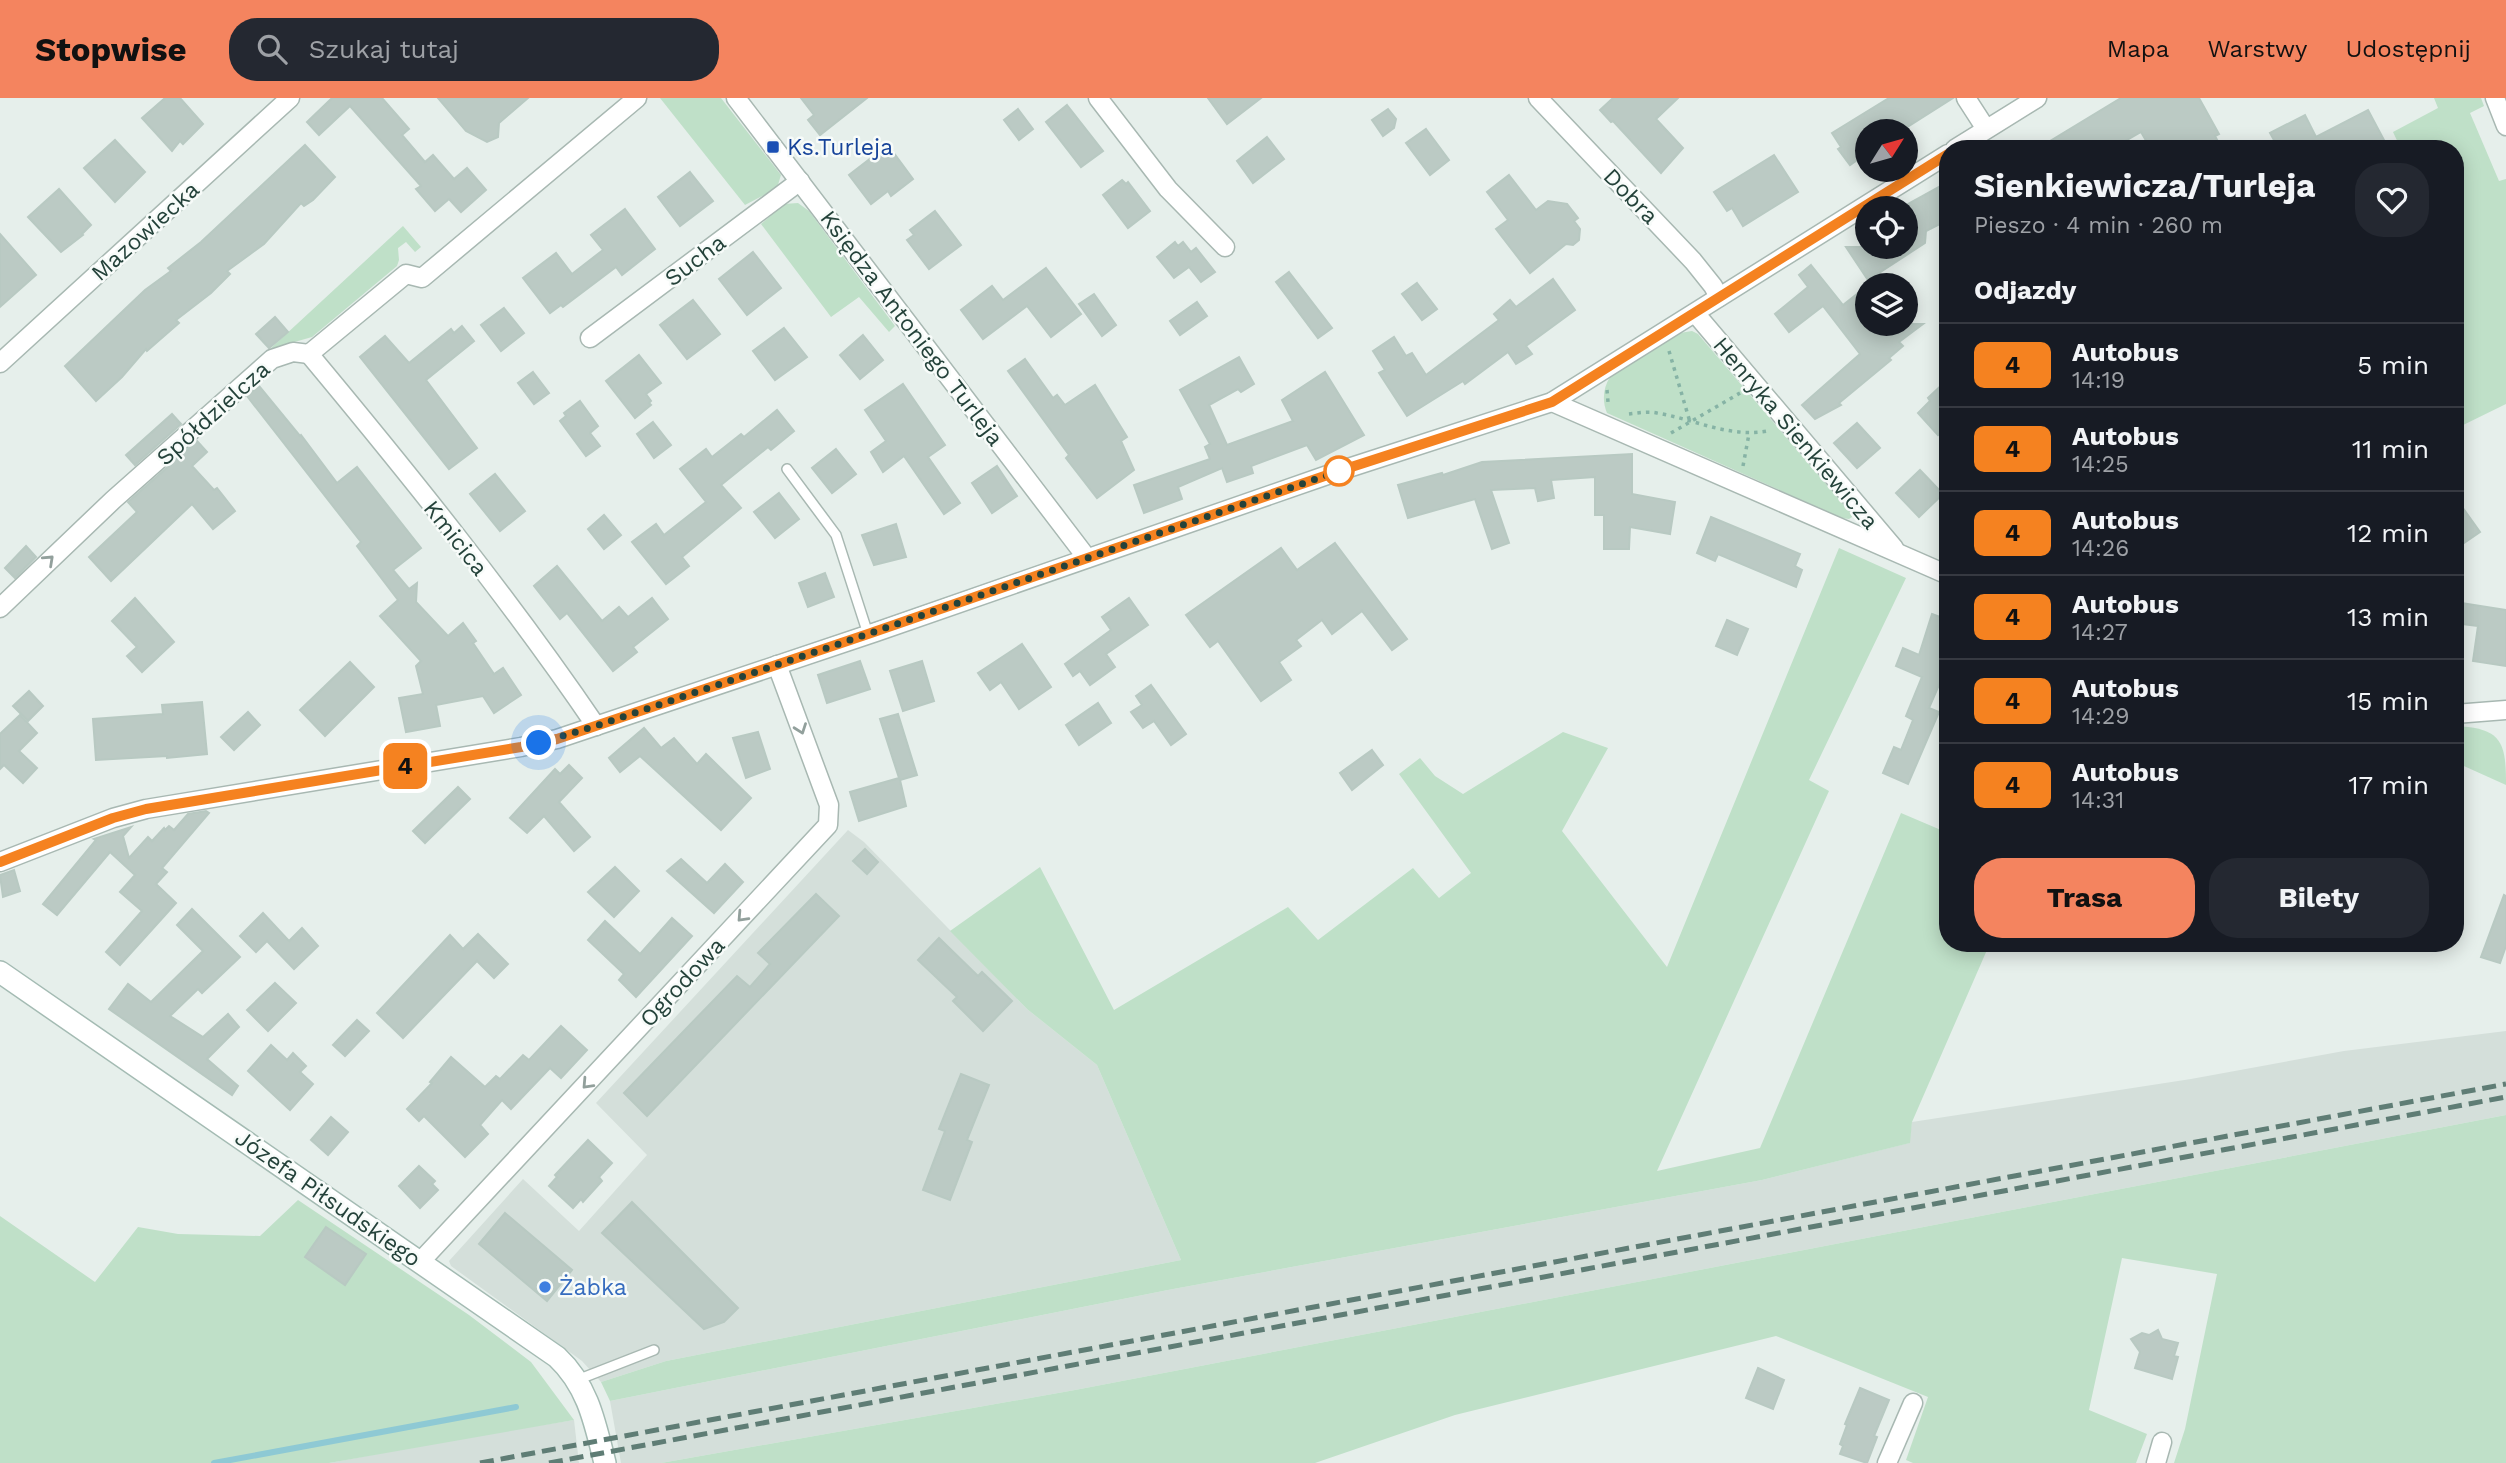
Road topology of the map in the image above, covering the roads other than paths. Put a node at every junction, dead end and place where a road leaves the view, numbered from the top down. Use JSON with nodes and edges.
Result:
{"nodes":[{"id":1,"x":290,"y":98,"type":"edge"},
{"id":2,"x":637,"y":98,"type":"edge"},
{"id":3,"x":736,"y":98,"type":"edge"},
{"id":4,"x":1098,"y":98,"type":"edge"},
{"id":5,"x":1538,"y":98,"type":"edge"},
{"id":6,"x":1966,"y":98,"type":"edge"},
{"id":7,"x":2495,"y":98,"type":"edge"},
{"id":8,"x":2035,"y":99,"type":"edge"},
{"id":9,"x":2506,"y":126,"type":"edge"},
{"id":10,"x":1986,"y":130,"type":"junction"},
{"id":11,"x":1970,"y":140,"type":"edge"},
{"id":12,"x":1939,"y":159,"type":"edge"},
{"id":13,"x":800,"y":181,"type":"junction"},
{"id":14,"x":1225,"y":247,"type":"dead end"},
{"id":15,"x":1719,"y":297,"type":"junction"},
{"id":16,"x":1695,"y":313,"type":"junction"},
{"id":17,"x":590,"y":338,"type":"dead end"},
{"id":18,"x":309,"y":354,"type":"junction"},
{"id":19,"x":0,"y":363,"type":"edge"},
{"id":20,"x":1552,"y":402,"type":"junction"},
{"id":21,"x":787,"y":469,"type":"dead end"},
{"id":22,"x":1898,"y":554,"type":"junction"},
{"id":23,"x":1087,"y":558,"type":"junction"},
{"id":24,"x":1939,"y":571,"type":"edge"},
{"id":25,"x":0,"y":608,"type":"edge"},
{"id":26,"x":868,"y":634,"type":"junction"},
{"id":27,"x":777,"y":665,"type":"junction"},
{"id":28,"x":2506,"y":710,"type":"edge"},
{"id":29,"x":2464,"y":714,"type":"edge"},
{"id":30,"x":596,"y":726,"type":"junction"},
{"id":31,"x":0,"y":862,"type":"edge"},
{"id":32,"x":0,"y":972,"type":"edge"},
{"id":33,"x":420,"y":1262,"type":"junction"},
{"id":34,"x":654,"y":1350,"type":"dead end"},
{"id":35,"x":577,"y":1380,"type":"junction"},
{"id":36,"x":1913,"y":1403,"type":"dead end"},
{"id":37,"x":2162,"y":1442,"type":"dead end"},
{"id":38,"x":605,"y":1463,"type":"edge"},
{"id":39,"x":1887,"y":1463,"type":"edge"},
{"id":40,"x":2156,"y":1463,"type":"edge"}],
"edges":[{"from":1,"to":19,"type":"street","name":"Mazowiecka"},
{"from":2,"to":18,"type":"street"},
{"from":3,"to":13,"type":"street","name":"Księdza Antoniego Turleja"},
{"from":4,"to":14,"type":"street"},
{"from":5,"to":15,"type":"street","name":"Dobra"},
{"from":6,"to":10,"type":"street"},
{"from":7,"to":9,"type":"street"},
{"from":8,"to":10,"type":"street"},
{"from":10,"to":11,"type":"street"},
{"from":12,"to":15,"type":"street"},
{"from":13,"to":17,"type":"street","name":"Sucha"},
{"from":13,"to":23,"type":"street","name":"Księdza Antoniego Turleja"},
{"from":15,"to":16,"type":"street"},
{"from":16,"to":20,"type":"street"},
{"from":16,"to":22,"type":"street","name":"Henryka Sienkiewicza"},
{"from":25,"to":18,"type":"street","name":"Spółdzielcza","one_way":true},
{"from":18,"to":30,"type":"street","name":"Kmicica"},
{"from":20,"to":22,"type":"street","name":"Henryka Sienkiewicza"},
{"from":20,"to":23,"type":"street"},
{"from":21,"to":26,"type":"lane"},
{"from":22,"to":24,"type":"street","name":"Henryka Sienkiewicza"},
{"from":23,"to":26,"type":"street"},
{"from":26,"to":27,"type":"street"},
{"from":27,"to":30,"type":"street"},
{"from":27,"to":33,"type":"street","name":"Ogrodowa","one_way":true},
{"from":28,"to":29,"type":"street"},
{"from":30,"to":31,"type":"street"},
{"from":32,"to":33,"type":"street","name":"Józefa Piłsudskiego"},
{"from":33,"to":35,"type":"street","name":"Józefa Piłsudskiego"},
{"from":34,"to":35,"type":"lane"},
{"from":35,"to":38,"type":"street","name":"Józefa Piłsudskiego"},
{"from":36,"to":39,"type":"street"},
{"from":37,"to":40,"type":"street"}]}
